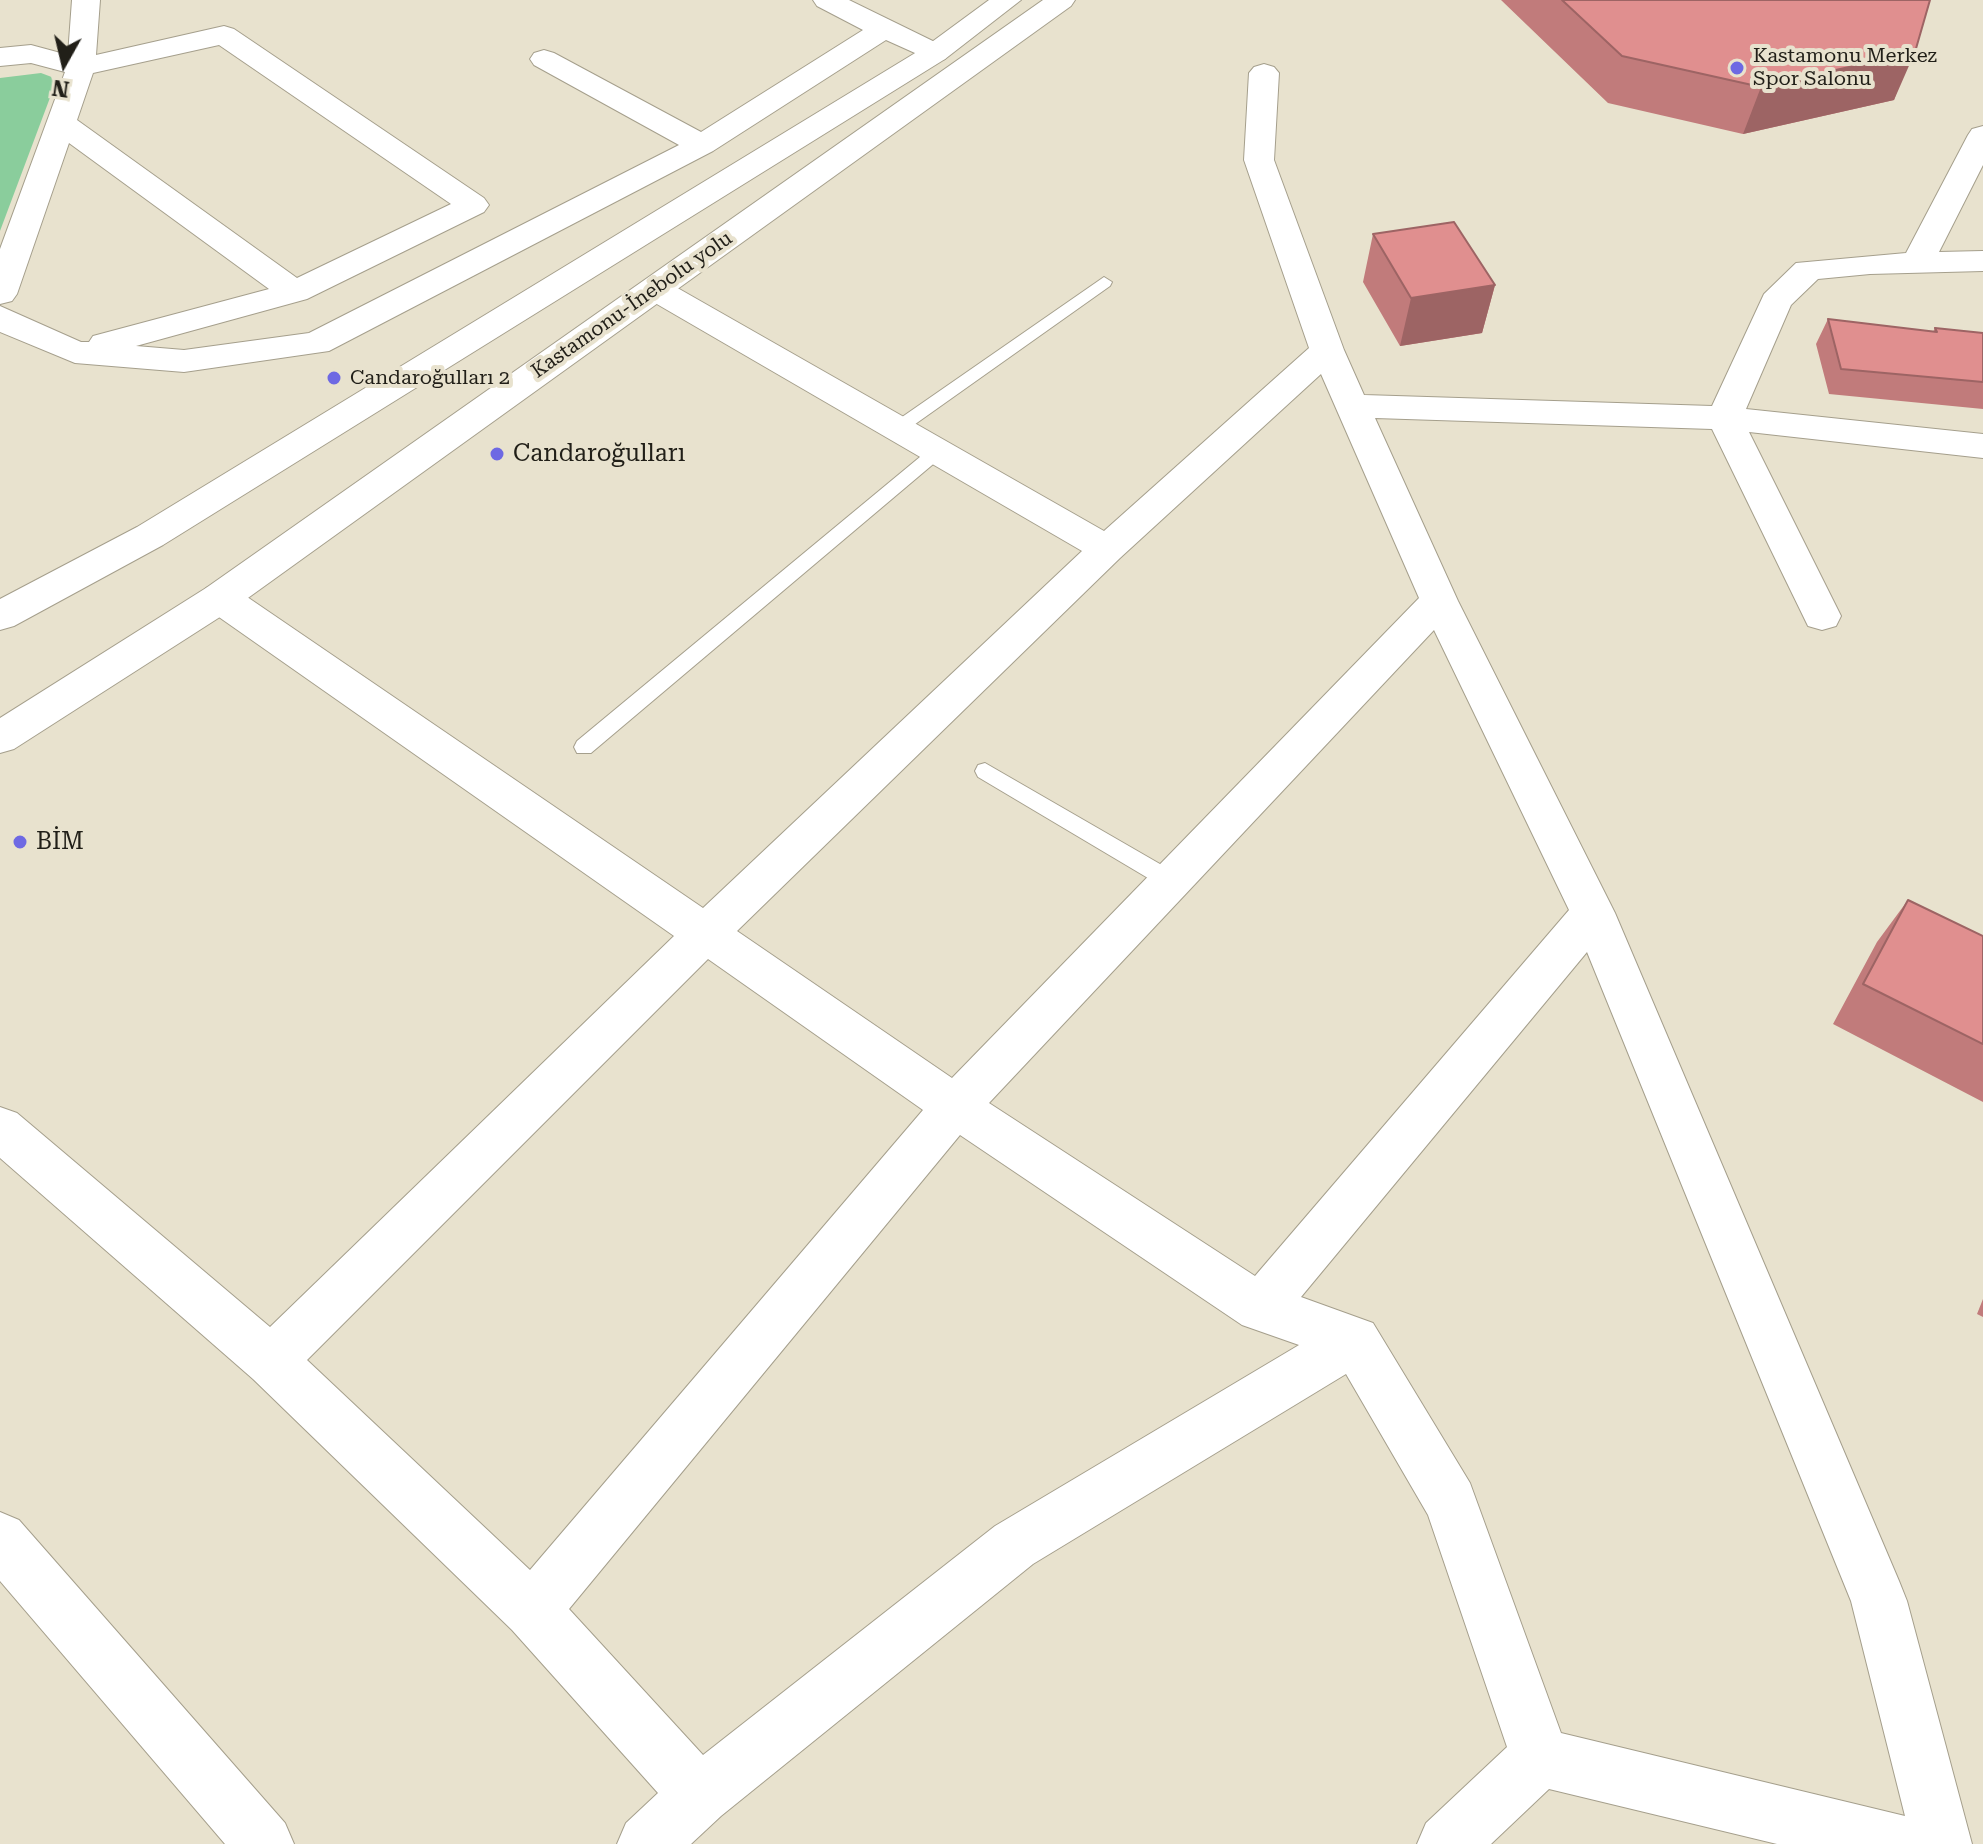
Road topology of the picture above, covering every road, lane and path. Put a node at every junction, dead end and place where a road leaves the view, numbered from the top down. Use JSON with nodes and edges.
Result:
{"nodes":[{"id":1,"x":827,"y":0,"type":"edge"},
{"id":2,"x":1007,"y":0,"type":"edge"},
{"id":3,"x":1061,"y":0,"type":"edge"},
{"id":4,"x":85,"y":5,"type":"edge"},
{"id":5,"x":884,"y":29,"type":"junction"},
{"id":6,"x":935,"y":53,"type":"junction"},
{"id":7,"x":0,"y":57,"type":"edge"},
{"id":8,"x":544,"y":59,"type":"dead end"},
{"id":9,"x":81,"y":67,"type":"junction"},
{"id":10,"x":1264,"y":73,"type":"dead end"},
{"id":11,"x":61,"y":123,"type":"junction"},
{"id":12,"x":1983,"y":135,"type":"edge"},
{"id":13,"x":702,"y":145,"type":"junction"},
{"id":14,"x":1983,"y":261,"type":"edge"},
{"id":15,"x":1917,"y":263,"type":"junction"},
{"id":16,"x":1104,"y":282,"type":"dead end"},
{"id":17,"x":655,"y":289,"type":"junction"},
{"id":18,"x":295,"y":292,"type":"junction"},
{"id":19,"x":0,"y":294,"type":"edge"},
{"id":20,"x":0,"y":316,"type":"edge"},
{"id":21,"x":1327,"y":350,"type":"junction"},
{"id":22,"x":75,"y":352,"type":"junction"},
{"id":23,"x":1352,"y":406,"type":"junction"},
{"id":24,"x":1724,"y":418,"type":"junction"},
{"id":25,"x":898,"y":428,"type":"junction"},
{"id":26,"x":1983,"y":446,"type":"edge"},
{"id":27,"x":938,"y":451,"type":"junction"},
{"id":28,"x":1107,"y":549,"type":"junction"},
{"id":29,"x":220,"y":598,"type":"junction"},
{"id":30,"x":1439,"y":601,"type":"junction"},
{"id":31,"x":0,"y":616,"type":"edge"},
{"id":32,"x":1822,"y":616,"type":"dead end"},
{"id":33,"x":0,"y":738,"type":"edge"},
{"id":34,"x":584,"y":747,"type":"dead end"},
{"id":35,"x":985,"y":771,"type":"dead end"},
{"id":36,"x":1171,"y":881,"type":"junction"},
{"id":37,"x":1593,"y":913,"type":"junction"},
{"id":38,"x":706,"y":933,"type":"junction"},
{"id":39,"x":955,"y":1106,"type":"junction"},
{"id":40,"x":0,"y":1128,"type":"edge"},
{"id":41,"x":1260,"y":1308,"type":"junction"},
{"id":42,"x":1355,"y":1340,"type":"junction"},
{"id":43,"x":271,"y":1361,"type":"junction"},
{"id":44,"x":0,"y":1539,"type":"edge"},
{"id":45,"x":532,"y":1610,"type":"junction"},
{"id":46,"x":1540,"y":1757,"type":"junction"},
{"id":47,"x":700,"y":1795,"type":"junction"},
{"id":48,"x":264,"y":1844,"type":"edge"},
{"id":49,"x":647,"y":1844,"type":"edge"},
{"id":50,"x":1447,"y":1844,"type":"edge"},
{"id":51,"x":1900,"y":1844,"type":"edge"},
{"id":52,"x":1942,"y":1844,"type":"edge"}],
"edges":[{"from":1,"to":5,"type":"street"},
{"from":2,"to":6,"type":"street"},
{"from":3,"to":17,"type":"street","name":"Kastamonu-İnebolu yolu"},
{"from":4,"to":9,"type":"street"},
{"from":5,"to":6,"type":"street"},
{"from":5,"to":13,"type":"street"},
{"from":6,"to":31,"type":"street"},
{"from":7,"to":9,"type":"street"},
{"from":8,"to":13,"type":"street"},
{"from":9,"to":11,"type":"street"},
{"from":9,"to":18,"type":"street"},
{"from":10,"to":21,"type":"street"},
{"from":11,"to":18,"type":"street"},
{"from":11,"to":19,"type":"street"},
{"from":12,"to":15,"type":"street"},
{"from":13,"to":22,"type":"street"},
{"from":14,"to":15,"type":"street"},
{"from":15,"to":24,"type":"street"},
{"from":16,"to":25,"type":"lane"},
{"from":17,"to":25,"type":"street"},
{"from":17,"to":29,"type":"street","name":"Kastamonu-İnebolu yolu"},
{"from":18,"to":22,"type":"street"},
{"from":20,"to":22,"type":"street"},
{"from":21,"to":23,"type":"street"},
{"from":21,"to":28,"type":"street"},
{"from":23,"to":24,"type":"street"},
{"from":23,"to":30,"type":"street"},
{"from":24,"to":26,"type":"street"},
{"from":24,"to":32,"type":"street"},
{"from":25,"to":27,"type":"street"},
{"from":27,"to":28,"type":"street"},
{"from":27,"to":34,"type":"lane"},
{"from":28,"to":38,"type":"street"},
{"from":29,"to":33,"type":"street","name":"Kastamonu-İnebolu yolu"},
{"from":29,"to":38,"type":"street"},
{"from":30,"to":36,"type":"street"},
{"from":30,"to":37,"type":"street"},
{"from":35,"to":36,"type":"lane"},
{"from":36,"to":39,"type":"street"},
{"from":37,"to":41,"type":"street"},
{"from":37,"to":52,"type":"street"},
{"from":38,"to":39,"type":"street"},
{"from":38,"to":43,"type":"street"},
{"from":39,"to":41,"type":"street"},
{"from":39,"to":45,"type":"street"},
{"from":40,"to":43,"type":"street"},
{"from":41,"to":42,"type":"street"},
{"from":42,"to":46,"type":"street"},
{"from":42,"to":47,"type":"street"},
{"from":43,"to":45,"type":"street"},
{"from":44,"to":48,"type":"street"},
{"from":45,"to":47,"type":"street"},
{"from":46,"to":50,"type":"street"},
{"from":46,"to":51,"type":"street"},
{"from":47,"to":49,"type":"street"}]}
